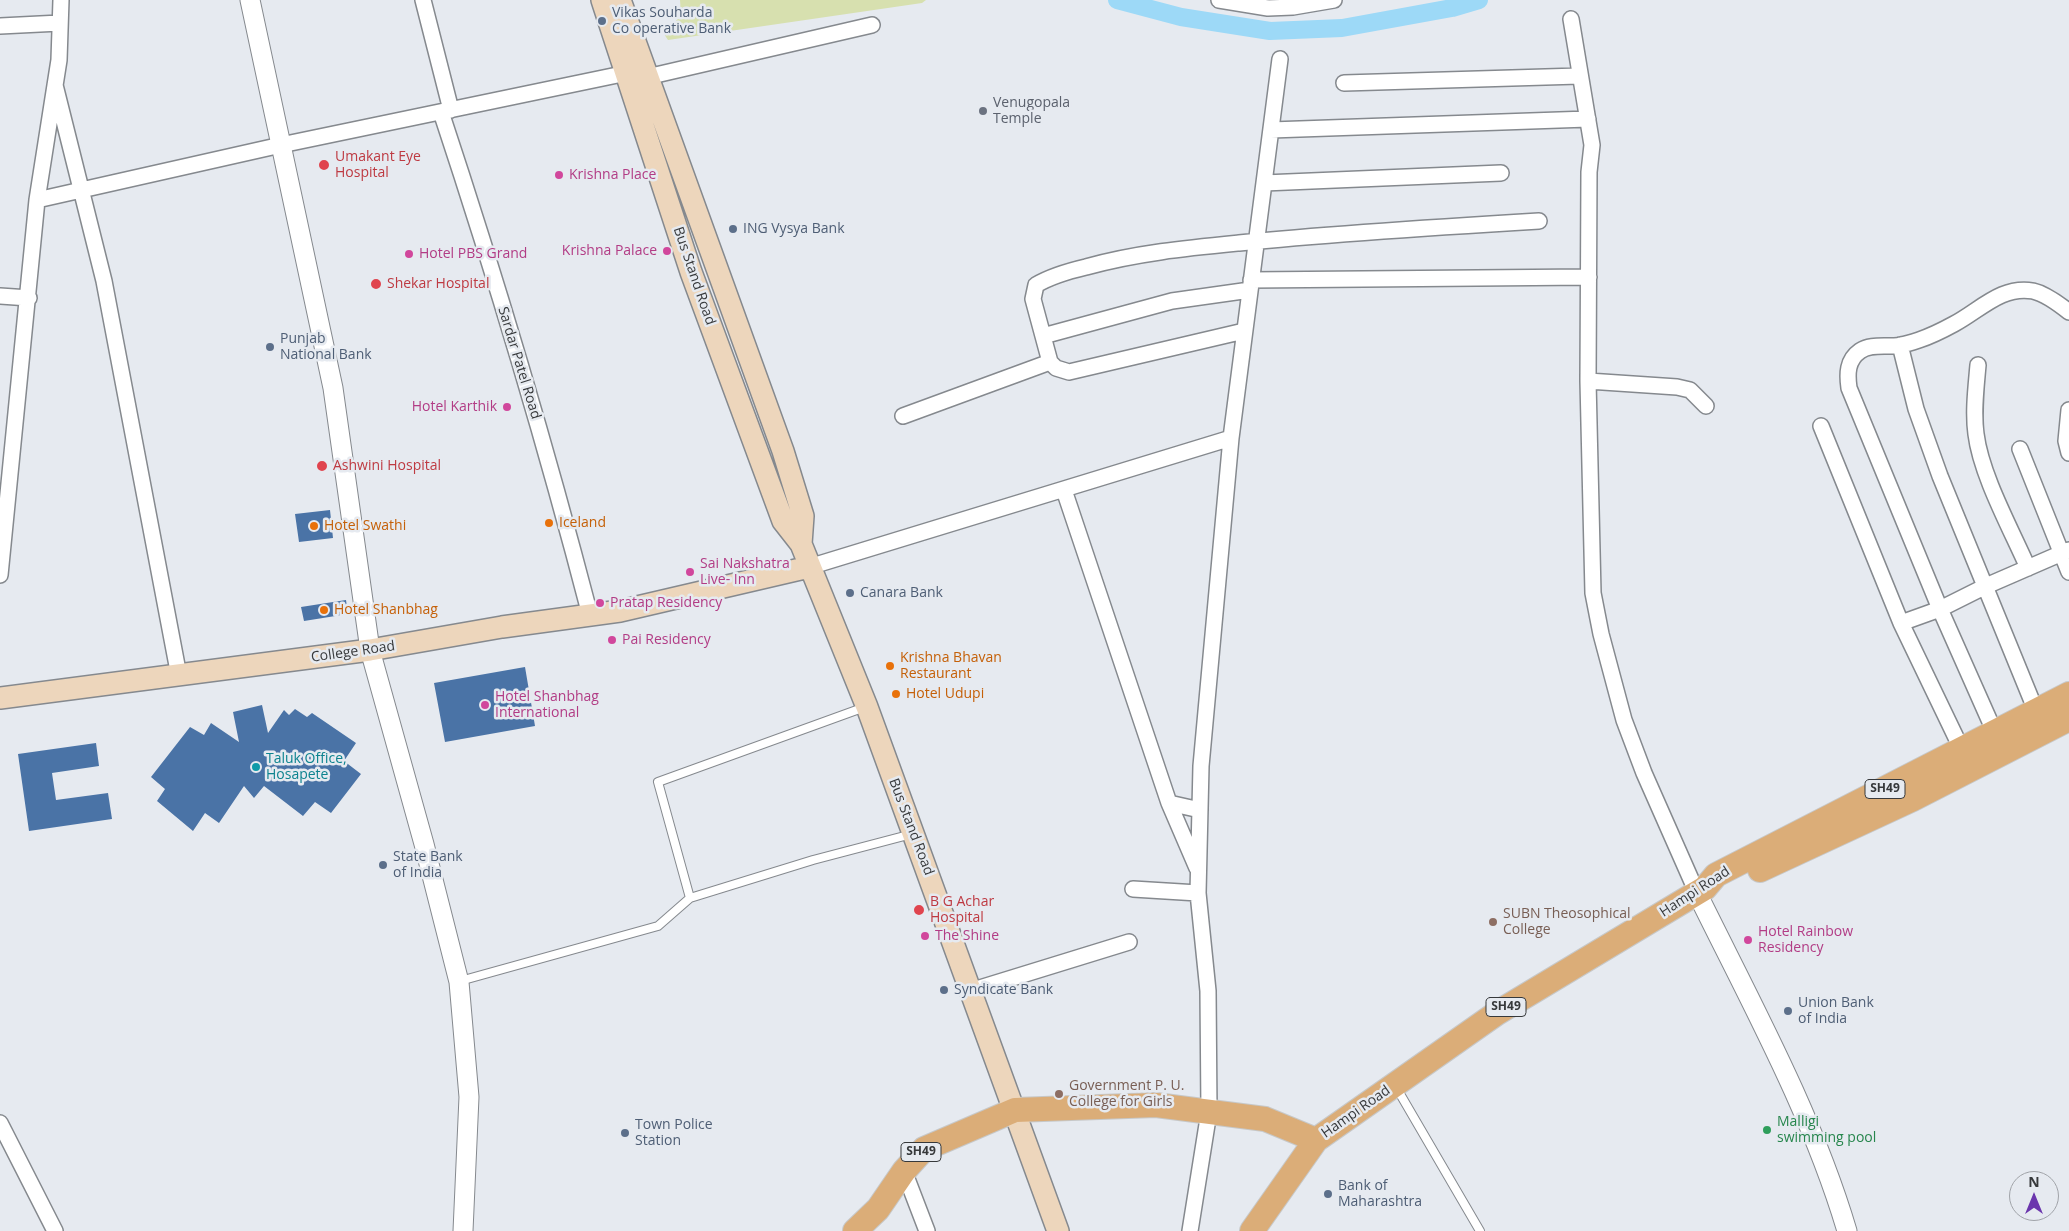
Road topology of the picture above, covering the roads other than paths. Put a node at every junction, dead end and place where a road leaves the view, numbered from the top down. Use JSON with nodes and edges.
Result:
{"nodes":[{"id":1,"x":61,"y":0,"type":"edge"},
{"id":2,"x":250,"y":0,"type":"edge"},
{"id":3,"x":423,"y":0,"type":"edge"},
{"id":4,"x":602,"y":0,"type":"edge"},
{"id":5,"x":620,"y":0,"type":"edge"},
{"id":6,"x":1219,"y":0,"type":"edge"},
{"id":7,"x":1334,"y":0,"type":"edge"},
{"id":8,"x":1571,"y":19,"type":"dead end"},
{"id":9,"x":60,"y":23,"type":"junction"},
{"id":10,"x":872,"y":25,"type":"dead end"},
{"id":11,"x":0,"y":26,"type":"edge"},
{"id":12,"x":1280,"y":59,"type":"dead end"},
{"id":13,"x":637,"y":75,"type":"junction"},
{"id":14,"x":1579,"y":76,"type":"junction"},
{"id":15,"x":1344,"y":83,"type":"dead end"},
{"id":16,"x":55,"y":85,"type":"junction"},
{"id":17,"x":446,"y":111,"type":"junction"},
{"id":18,"x":1588,"y":119,"type":"junction"},
{"id":19,"x":1271,"y":130,"type":"junction"},
{"id":20,"x":281,"y":145,"type":"junction"},
{"id":21,"x":1501,"y":173,"type":"dead end"},
{"id":22,"x":1264,"y":183,"type":"junction"},
{"id":23,"x":81,"y":190,"type":"junction"},
{"id":24,"x":37,"y":200,"type":"junction"},
{"id":25,"x":1539,"y":221,"type":"dead end"},
{"id":26,"x":1256,"y":241,"type":"junction"},
{"id":27,"x":1589,"y":277,"type":"junction"},
{"id":28,"x":1251,"y":285,"type":"junction"},
{"id":29,"x":0,"y":296,"type":"edge"},
{"id":30,"x":29,"y":298,"type":"junction"},
{"id":31,"x":2069,"y":312,"type":"edge"},
{"id":32,"x":1244,"y":330,"type":"junction"},
{"id":33,"x":1043,"y":336,"type":"junction"},
{"id":34,"x":1900,"y":345,"type":"junction"},
{"id":35,"x":1050,"y":362,"type":"junction"},
{"id":36,"x":1978,"y":365,"type":"dead end"},
{"id":37,"x":1588,"y":382,"type":"junction"},
{"id":38,"x":1706,"y":406,"type":"dead end"},
{"id":39,"x":2069,"y":410,"type":"edge"},
{"id":40,"x":903,"y":416,"type":"dead end"},
{"id":41,"x":1821,"y":426,"type":"dead end"},
{"id":42,"x":1231,"y":438,"type":"junction"},
{"id":43,"x":2020,"y":449,"type":"dead end"},
{"id":44,"x":2069,"y":453,"type":"edge"},
{"id":45,"x":4,"y":487,"type":"edge"},
{"id":46,"x":1064,"y":490,"type":"junction"},
{"id":47,"x":2066,"y":552,"type":"edge"},
{"id":48,"x":809,"y":567,"type":"junction"},
{"id":49,"x":2028,"y":568,"type":"junction"},
{"id":50,"x":2069,"y":572,"type":"edge"},
{"id":51,"x":0,"y":575,"type":"edge"},
{"id":52,"x":1986,"y":586,"type":"junction"},
{"id":53,"x":1940,"y":609,"type":"junction"},
{"id":54,"x":590,"y":615,"type":"junction"},
{"id":55,"x":1901,"y":623,"type":"junction"},
{"id":56,"x":370,"y":650,"type":"junction"},
{"id":57,"x":179,"y":676,"type":"junction"},
{"id":58,"x":2069,"y":694,"type":"edge"},
{"id":59,"x":0,"y":698,"type":"edge"},
{"id":60,"x":867,"y":707,"type":"junction"},
{"id":61,"x":2036,"y":710,"type":"junction"},
{"id":62,"x":2069,"y":719,"type":"edge"},
{"id":63,"x":1995,"y":733,"type":"junction"},
{"id":64,"x":1962,"y":750,"type":"junction"},
{"id":65,"x":1169,"y":803,"type":"junction"},
{"id":66,"x":1200,"y":810,"type":"junction"},
{"id":67,"x":914,"y":834,"type":"junction"},
{"id":68,"x":1198,"y":872,"type":"junction"},
{"id":69,"x":1133,"y":889,"type":"dead end"},
{"id":70,"x":1701,"y":891,"type":"junction"},
{"id":71,"x":1198,"y":893,"type":"junction"},
{"id":72,"x":690,"y":898,"type":"junction"},
{"id":73,"x":1129,"y":942,"type":"dead end"},
{"id":74,"x":458,"y":982,"type":"junction"},
{"id":75,"x":970,"y":991,"type":"junction"},
{"id":76,"x":1394,"y":1085,"type":"junction"},
{"id":77,"x":1015,"y":1110,"type":"junction"},
{"id":78,"x":1209,"y":1112,"type":"junction"},
{"id":79,"x":0,"y":1123,"type":"edge"},
{"id":80,"x":1316,"y":1140,"type":"junction"},
{"id":81,"x":904,"y":1172,"type":"junction"},
{"id":82,"x":55,"y":1231,"type":"edge"},
{"id":83,"x":463,"y":1231,"type":"edge"},
{"id":84,"x":856,"y":1231,"type":"edge"},
{"id":85,"x":927,"y":1231,"type":"edge"},
{"id":86,"x":1058,"y":1231,"type":"edge"},
{"id":87,"x":1190,"y":1231,"type":"edge"},
{"id":88,"x":1252,"y":1231,"type":"edge"},
{"id":89,"x":1480,"y":1231,"type":"edge"},
{"id":90,"x":1847,"y":1231,"type":"edge"}],
"edges":[{"from":1,"to":9,"type":"street"},
{"from":2,"to":20,"type":"street"},
{"from":3,"to":17,"type":"street","name":"Sardar Patel Road"},
{"from":4,"to":13,"type":"main road","name":"Bus Stand Road"},
{"from":5,"to":13,"type":"main road","name":"Bus Stand Road"},
{"from":6,"to":7,"type":"street"},
{"from":8,"to":14,"type":"street"},
{"from":9,"to":11,"type":"street"},
{"from":9,"to":16,"type":"street"},
{"from":10,"to":13,"type":"street"},
{"from":12,"to":19,"type":"street"},
{"from":13,"to":17,"type":"street"},
{"from":13,"to":48,"type":"main road","name":"Bus Stand Road"},
{"from":14,"to":15,"type":"street"},
{"from":14,"to":18,"type":"street"},
{"from":16,"to":23,"type":"street"},
{"from":16,"to":24,"type":"street"},
{"from":17,"to":20,"type":"street"},
{"from":17,"to":54,"type":"street","name":"Sardar Patel Road"},
{"from":18,"to":19,"type":"street"},
{"from":18,"to":27,"type":"street"},
{"from":19,"to":22,"type":"street"},
{"from":20,"to":23,"type":"street"},
{"from":20,"to":56,"type":"street"},
{"from":21,"to":22,"type":"street"},
{"from":22,"to":26,"type":"street"},
{"from":23,"to":24,"type":"street"},
{"from":23,"to":57,"type":"street"},
{"from":24,"to":30,"type":"street"},
{"from":25,"to":26,"type":"street"},
{"from":26,"to":28,"type":"street"},
{"from":26,"to":33,"type":"street"},
{"from":27,"to":28,"type":"street"},
{"from":27,"to":37,"type":"street"},
{"from":28,"to":32,"type":"street"},
{"from":28,"to":33,"type":"street"},
{"from":29,"to":30,"type":"street"},
{"from":30,"to":45,"type":"street"},
{"from":31,"to":34,"type":"street"},
{"from":32,"to":35,"type":"street"},
{"from":32,"to":42,"type":"street"},
{"from":33,"to":35,"type":"street"},
{"from":34,"to":52,"type":"street"},
{"from":34,"to":53,"type":"street"},
{"from":35,"to":40,"type":"street"},
{"from":36,"to":49,"type":"street"},
{"from":37,"to":38,"type":"street"},
{"from":37,"to":70,"type":"street"},
{"from":39,"to":44,"type":"street"},
{"from":41,"to":55,"type":"street"},
{"from":42,"to":46,"type":"street"},
{"from":42,"to":66,"type":"street"},
{"from":43,"to":47,"type":"street"},
{"from":45,"to":51,"type":"street"},
{"from":46,"to":48,"type":"street"},
{"from":46,"to":65,"type":"street"},
{"from":47,"to":49,"type":"street"},
{"from":47,"to":50,"type":"street"},
{"from":48,"to":54,"type":"main road","name":"College Road"},
{"from":48,"to":60,"type":"main road","name":"Bus Stand Road"},
{"from":49,"to":52,"type":"street"},
{"from":52,"to":53,"type":"street"},
{"from":52,"to":61,"type":"street"},
{"from":53,"to":55,"type":"street"},
{"from":53,"to":63,"type":"street"},
{"from":54,"to":56,"type":"main road","name":"College Road"},
{"from":55,"to":64,"type":"street"},
{"from":56,"to":57,"type":"main road","name":"College Road"},
{"from":56,"to":74,"type":"street"},
{"from":57,"to":59,"type":"main road","name":"College Road"},
{"from":58,"to":61,"type":"main road","name":"Hampi Road","number":"SH49"},
{"from":60,"to":67,"type":"main road","name":"Bus Stand Road"},
{"from":60,"to":72,"type":"lane"},
{"from":61,"to":63,"type":"main road","name":"Hampi Road","number":"SH49"},
{"from":62,"to":70,"type":"main road","number":"SH49"},
{"from":63,"to":64,"type":"main road","name":"Hampi Road","number":"SH49"},
{"from":64,"to":70,"type":"main road","name":"Hampi Road","number":"SH49"},
{"from":65,"to":66,"type":"street"},
{"from":65,"to":68,"type":"street"},
{"from":66,"to":68,"type":"street"},
{"from":67,"to":72,"type":"lane"},
{"from":67,"to":75,"type":"main road","name":"Bus Stand Road"},
{"from":68,"to":71,"type":"street"},
{"from":69,"to":71,"type":"street"},
{"from":70,"to":76,"type":"main road","name":"Hampi Road","number":"SH49"},
{"from":70,"to":90,"type":"street"},
{"from":71,"to":78,"type":"street"},
{"from":72,"to":74,"type":"lane"},
{"from":73,"to":75,"type":"street"},
{"from":74,"to":83,"type":"street"},
{"from":75,"to":77,"type":"main road","name":"Bus Stand Road"},
{"from":76,"to":80,"type":"main road","name":"Hampi Road","number":"SH49"},
{"from":76,"to":89,"type":"lane"},
{"from":77,"to":78,"type":"main road"},
{"from":77,"to":81,"type":"main road","number":"SH49"},
{"from":77,"to":86,"type":"main road","name":"Bus Stand Road"},
{"from":78,"to":80,"type":"main road"},
{"from":78,"to":87,"type":"street"},
{"from":79,"to":82,"type":"street"},
{"from":80,"to":88,"type":"main road","name":"Hampi Road"},
{"from":81,"to":84,"type":"main road","number":"SH49"},
{"from":81,"to":85,"type":"street"}]}
